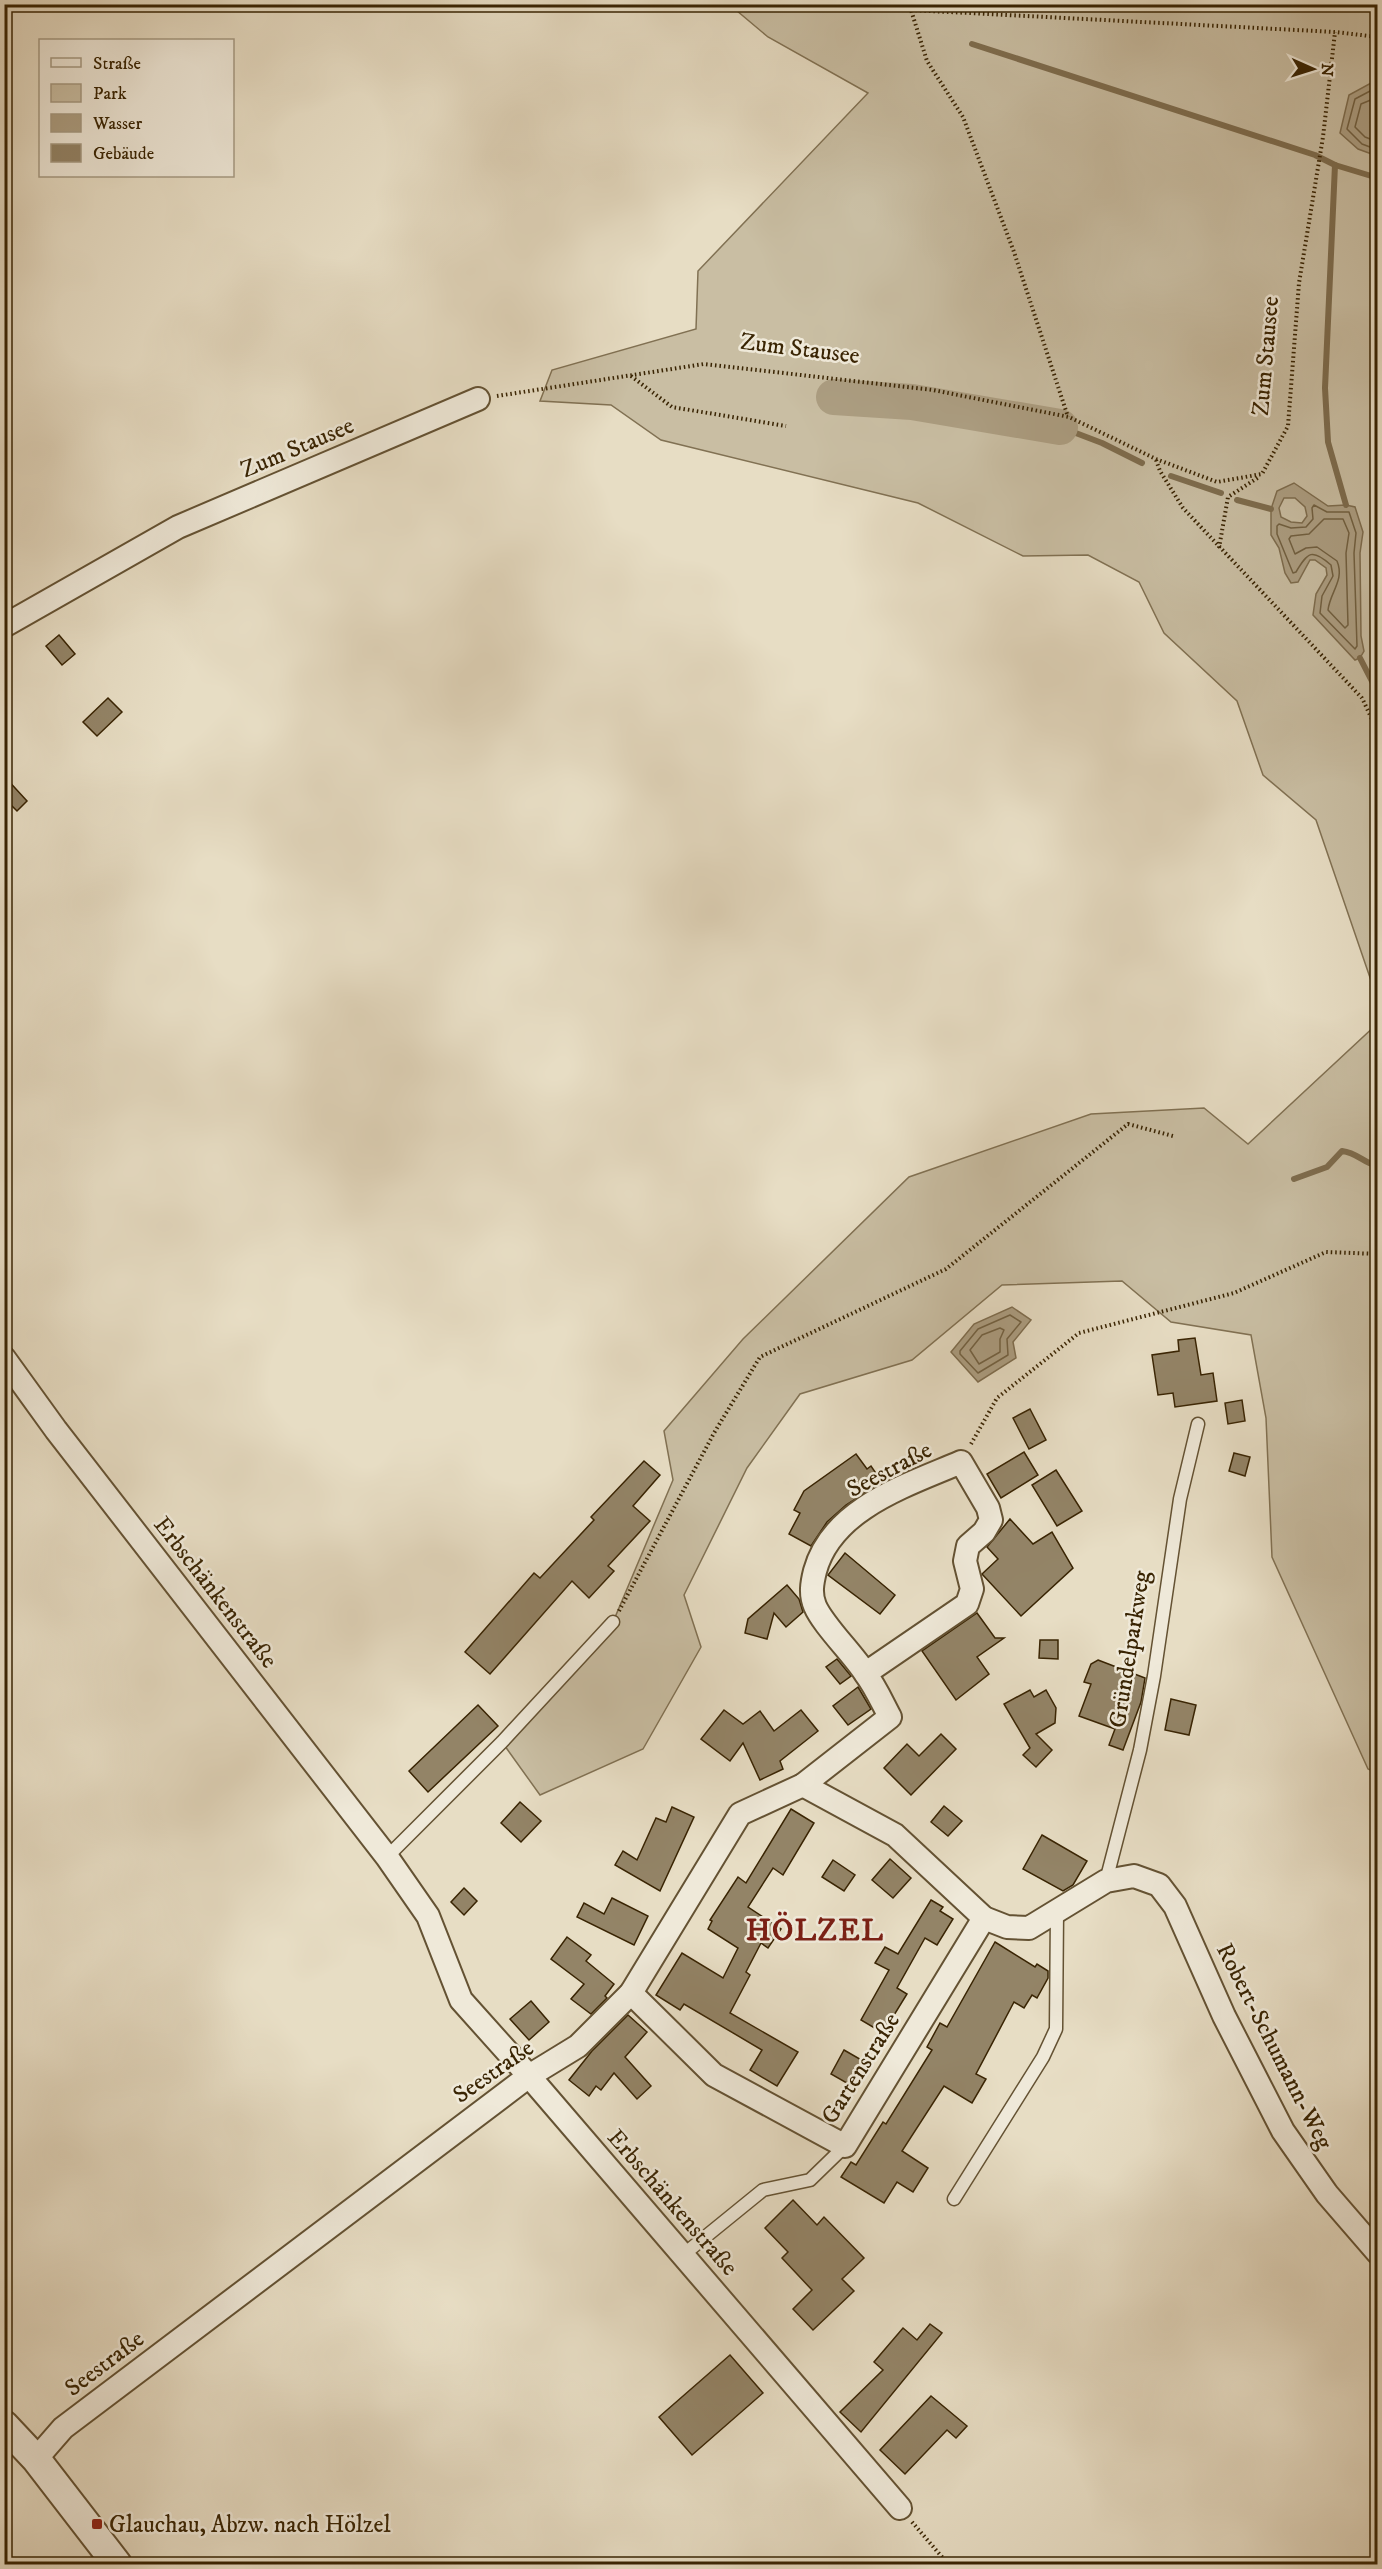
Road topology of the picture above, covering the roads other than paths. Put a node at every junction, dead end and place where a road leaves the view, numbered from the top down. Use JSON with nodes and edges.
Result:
{"nodes":[{"id":1,"x":478,"y":399,"type":"road end"},
{"id":2,"x":4,"y":626,"type":"edge"},
{"id":3,"x":4,"y":1358,"type":"edge"},
{"id":4,"x":1198,"y":1424,"type":"dead end"},
{"id":5,"x":613,"y":1622,"type":"road end"},
{"id":6,"x":866,"y":1673,"type":"junction"},
{"id":7,"x":803,"y":1785,"type":"junction"},
{"id":8,"x":387,"y":1857,"type":"junction"},
{"id":9,"x":1106,"y":1881,"type":"junction"},
{"id":10,"x":1057,"y":1911,"type":"junction"},
{"id":11,"x":984,"y":1918,"type":"junction"},
{"id":12,"x":631,"y":1993,"type":"junction"},
{"id":13,"x":529,"y":2076,"type":"junction"},
{"id":14,"x":845,"y":2146,"type":"junction"},
{"id":15,"x":954,"y":2199,"type":"dead end"},
{"id":16,"x":1377,"y":2253,"type":"edge"},
{"id":17,"x":683,"y":2255,"type":"junction"},
{"id":18,"x":4,"y":2425,"type":"edge"},
{"id":19,"x":36,"y":2459,"type":"junction"},
{"id":20,"x":900,"y":2508,"type":"road end"},
{"id":21,"x":117,"y":2565,"type":"edge"}],
"edges":[{"from":1,"to":2,"type":"street","name":"Zum Stausee"},
{"from":3,"to":8,"type":"street","name":"Erbschänkenstraße"},
{"from":4,"to":9,"type":"lane","name":"Gründelparkweg"},
{"from":5,"to":8,"type":"lane"},
{"from":6,"to":6,"type":"street","name":"Seestraße"},
{"from":6,"to":7,"type":"street","name":"Seestraße"},
{"from":7,"to":11,"type":"street"},
{"from":7,"to":12,"type":"street","name":"Seestraße"},
{"from":8,"to":13,"type":"street","name":"Erbschänkenstraße"},
{"from":9,"to":10,"type":"street"},
{"from":9,"to":16,"type":"street","name":"Robert-Schumann-Weg"},
{"from":10,"to":11,"type":"street"},
{"from":10,"to":15,"type":"lane"},
{"from":11,"to":14,"type":"street","name":"Gartenstraße"},
{"from":12,"to":13,"type":"street","name":"Seestraße"},
{"from":12,"to":14,"type":"street","name":"Gartenstraße"},
{"from":13,"to":17,"type":"street","name":"Erbschänkenstraße"},
{"from":13,"to":19,"type":"street","name":"Seestraße"},
{"from":14,"to":17,"type":"lane"},
{"from":17,"to":20,"type":"street","name":"Erbschänkenstraße"},
{"from":18,"to":19,"type":"street"},
{"from":19,"to":21,"type":"street"}]}
